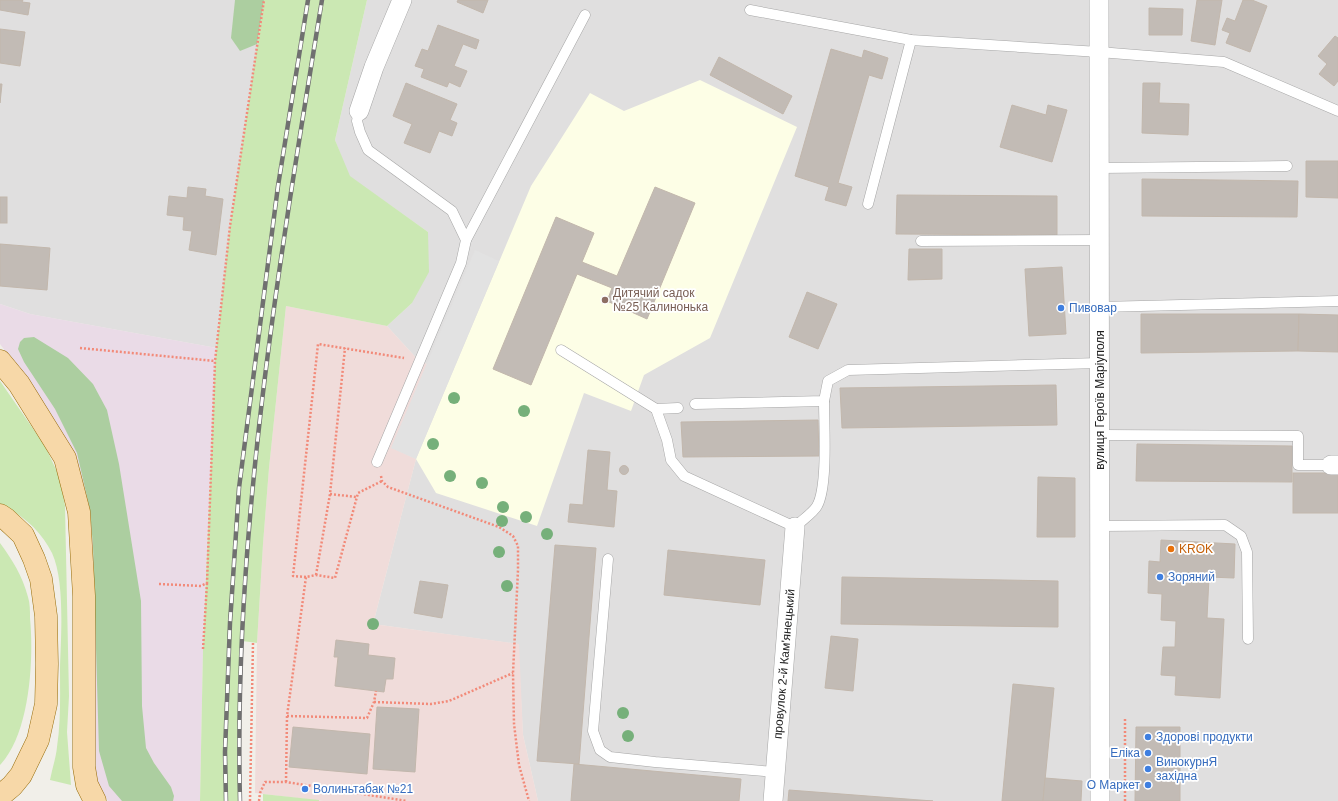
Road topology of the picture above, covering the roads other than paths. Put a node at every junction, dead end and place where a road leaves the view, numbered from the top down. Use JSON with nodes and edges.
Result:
{"nodes":[{"id":1,"x":402,"y":0,"type":"edge"},
{"id":2,"x":1099,"y":0,"type":"edge"},
{"id":3,"x":750,"y":10,"type":"dead end"},
{"id":4,"x":585,"y":15,"type":"dead end"},
{"id":5,"x":911,"y":40,"type":"junction"},
{"id":6,"x":1099,"y":52,"type":"junction"},
{"id":7,"x":359,"y":111,"type":"joint"},
{"id":8,"x":1338,"y":111,"type":"edge"},
{"id":9,"x":1287,"y":166,"type":"dead end"},
{"id":10,"x":1099,"y":168,"type":"junction"},
{"id":11,"x":868,"y":204,"type":"dead end"},
{"id":12,"x":466,"y":240,"type":"junction"},
{"id":13,"x":1100,"y":240,"type":"junction"},
{"id":14,"x":921,"y":241,"type":"dead end"},
{"id":15,"x":1338,"y":302,"type":"edge"},
{"id":16,"x":1100,"y":307,"type":"junction"},
{"id":17,"x":562,"y":350,"type":"dead end"},
{"id":18,"x":0,"y":361,"type":"edge"},
{"id":19,"x":1100,"y":363,"type":"junction"},
{"id":20,"x":824,"y":401,"type":"junction"},
{"id":21,"x":695,"y":404,"type":"dead end"},
{"id":22,"x":678,"y":408,"type":"dead end"},
{"id":23,"x":656,"y":409,"type":"junction"},
{"id":24,"x":1100,"y":435,"type":"junction"},
{"id":25,"x":377,"y":462,"type":"road end"},
{"id":26,"x":1335,"y":465,"type":"edge"},
{"id":27,"x":0,"y":515,"type":"edge"},
{"id":28,"x":1100,"y":526,"type":"junction"},
{"id":29,"x":795,"y":527,"type":"junction"},
{"id":30,"x":608,"y":559,"type":"dead end"},
{"id":31,"x":1248,"y":639,"type":"dead end"},
{"id":32,"x":775,"y":772,"type":"junction"},
{"id":33,"x":0,"y":796,"type":"edge"},
{"id":34,"x":94,"y":801,"type":"edge"},
{"id":35,"x":773,"y":801,"type":"edge"},
{"id":36,"x":1100,"y":801,"type":"edge"}],
"edges":[{"from":1,"to":7,"type":"street"},
{"from":2,"to":6,"type":"street","name":"вулиця Героїв Маріуполя"},
{"from":3,"to":5,"type":"lane"},
{"from":4,"to":12,"type":"lane"},
{"from":5,"to":6,"type":"lane"},
{"from":5,"to":11,"type":"lane"},
{"from":6,"to":8,"type":"lane"},
{"from":6,"to":10,"type":"street","name":"вулиця Героїв Маріуполя"},
{"from":7,"to":12,"type":"lane"},
{"from":9,"to":10,"type":"lane"},
{"from":10,"to":13,"type":"street","name":"вулиця Героїв Маріуполя"},
{"from":12,"to":25,"type":"lane"},
{"from":13,"to":14,"type":"lane"},
{"from":13,"to":16,"type":"street","name":"вулиця Героїв Маріуполя"},
{"from":15,"to":16,"type":"lane"},
{"from":16,"to":19,"type":"street","name":"вулиця Героїв Маріуполя"},
{"from":17,"to":23,"type":"lane"},
{"from":18,"to":34,"type":"main road"},
{"from":19,"to":20,"type":"lane"},
{"from":19,"to":24,"type":"street","name":"вулиця Героїв Маріуполя"},
{"from":20,"to":21,"type":"lane"},
{"from":20,"to":29,"type":"lane"},
{"from":22,"to":23,"type":"lane"},
{"from":23,"to":29,"type":"lane"},
{"from":24,"to":26,"type":"lane"},
{"from":24,"to":28,"type":"street","name":"вулиця Героїв Маріуполя"},
{"from":27,"to":33,"type":"main road"},
{"from":28,"to":31,"type":"lane"},
{"from":28,"to":36,"type":"street","name":"вулиця Героїв Маріуполя"},
{"from":29,"to":32,"type":"street","name":"провулок 2-й Кам'янецький"},
{"from":30,"to":32,"type":"lane"},
{"from":32,"to":35,"type":"street","name":"провулок 2-й Кам'янецький"}]}
